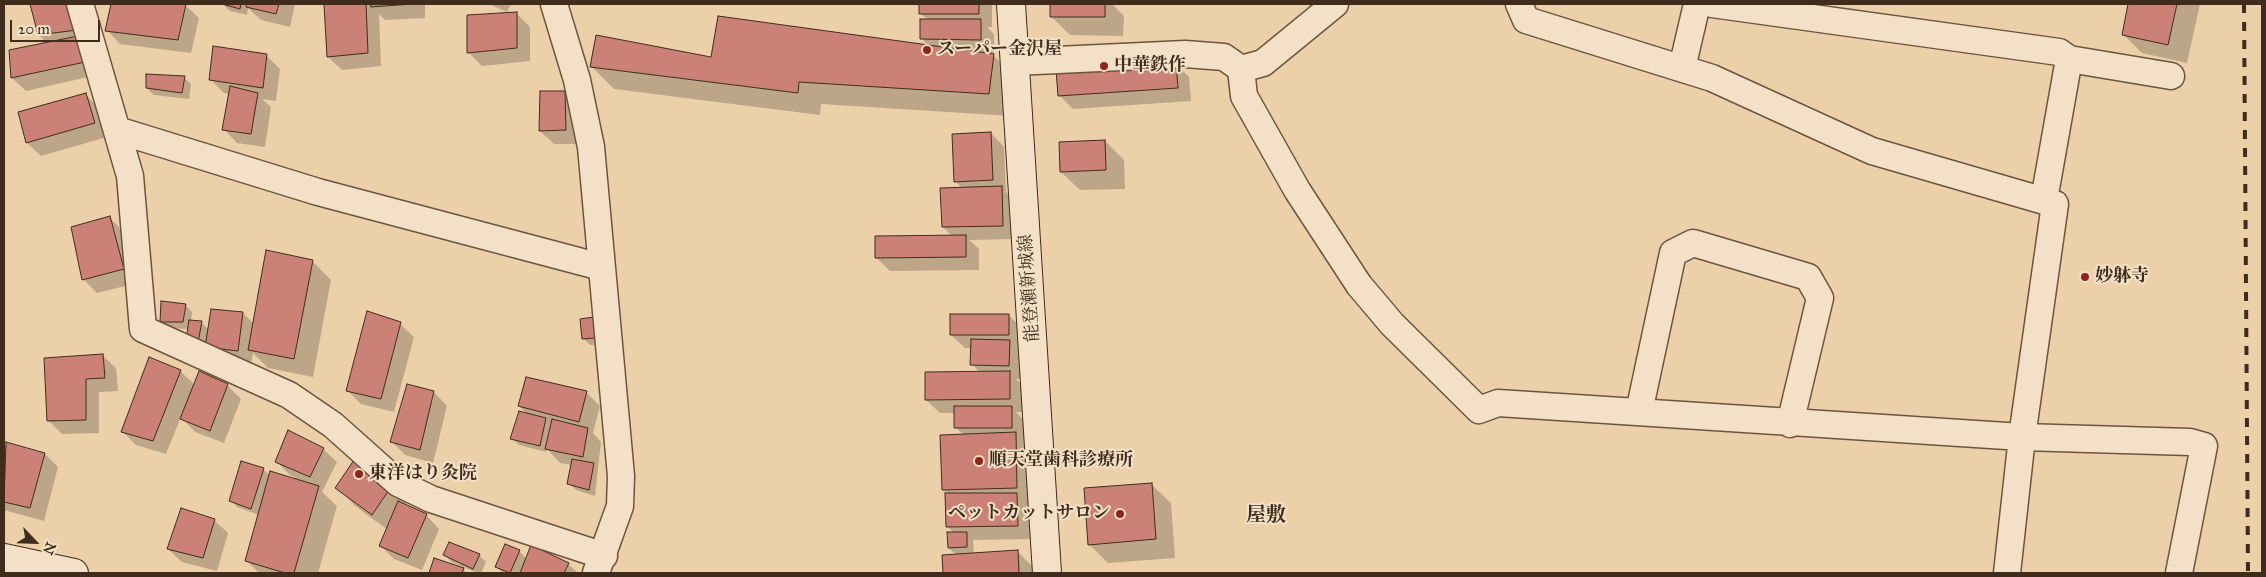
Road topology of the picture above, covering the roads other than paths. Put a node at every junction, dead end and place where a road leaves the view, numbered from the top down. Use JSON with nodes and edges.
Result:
{"nodes":[{"id":1,"x":80,"y":4,"type":"edge"},
{"id":2,"x":554,"y":4,"type":"edge"},
{"id":3,"x":1010,"y":4,"type":"edge"},
{"id":4,"x":1335,"y":4,"type":"edge"},
{"id":5,"x":1520,"y":4,"type":"edge"},
{"id":6,"x":1697,"y":4,"type":"edge"},
{"id":7,"x":1712,"y":4,"type":"edge"},
{"id":8,"x":2069,"y":59,"type":"junction"},
{"id":9,"x":1015,"y":62,"type":"junction"},
{"id":10,"x":1682,"y":68,"type":"junction"},
{"id":11,"x":1241,"y":69,"type":"junction"},
{"id":12,"x":2172,"y":76,"type":"dead end"},
{"id":13,"x":117,"y":130,"type":"junction"},
{"id":14,"x":2044,"y":200,"type":"junction"},
{"id":15,"x":601,"y":268,"type":"junction"},
{"id":16,"x":1639,"y":412,"type":"junction"},
{"id":17,"x":1790,"y":424,"type":"junction"},
{"id":18,"x":2022,"y":437,"type":"junction"},
{"id":19,"x":4,"y":558,"type":"edge"},
{"id":20,"x":600,"y":565,"type":"edge"},
{"id":21,"x":74,"y":573,"type":"edge"},
{"id":22,"x":1047,"y":573,"type":"edge"},
{"id":23,"x":2007,"y":573,"type":"edge"},
{"id":24,"x":2179,"y":573,"type":"edge"}],
"edges":[{"from":1,"to":13,"type":"street"},
{"from":2,"to":15,"type":"street"},
{"from":3,"to":9,"type":"main road","name":"能登瀬新城線"},
{"from":4,"to":11,"type":"street"},
{"from":5,"to":10,"type":"street"},
{"from":6,"to":10,"type":"street"},
{"from":7,"to":8,"type":"street"},
{"from":8,"to":12,"type":"street"},
{"from":8,"to":14,"type":"street"},
{"from":9,"to":11,"type":"street"},
{"from":9,"to":22,"type":"main road","name":"能登瀬新城線"},
{"from":10,"to":14,"type":"street"},
{"from":11,"to":16,"type":"street"},
{"from":13,"to":15,"type":"street"},
{"from":13,"to":20,"type":"street"},
{"from":14,"to":18,"type":"street"},
{"from":15,"to":20,"type":"street"},
{"from":16,"to":17,"type":"street"},
{"from":16,"to":17,"type":"street"},
{"from":17,"to":18,"type":"street"},
{"from":18,"to":23,"type":"street"},
{"from":18,"to":24,"type":"street"},
{"from":19,"to":21,"type":"main road"}]}
